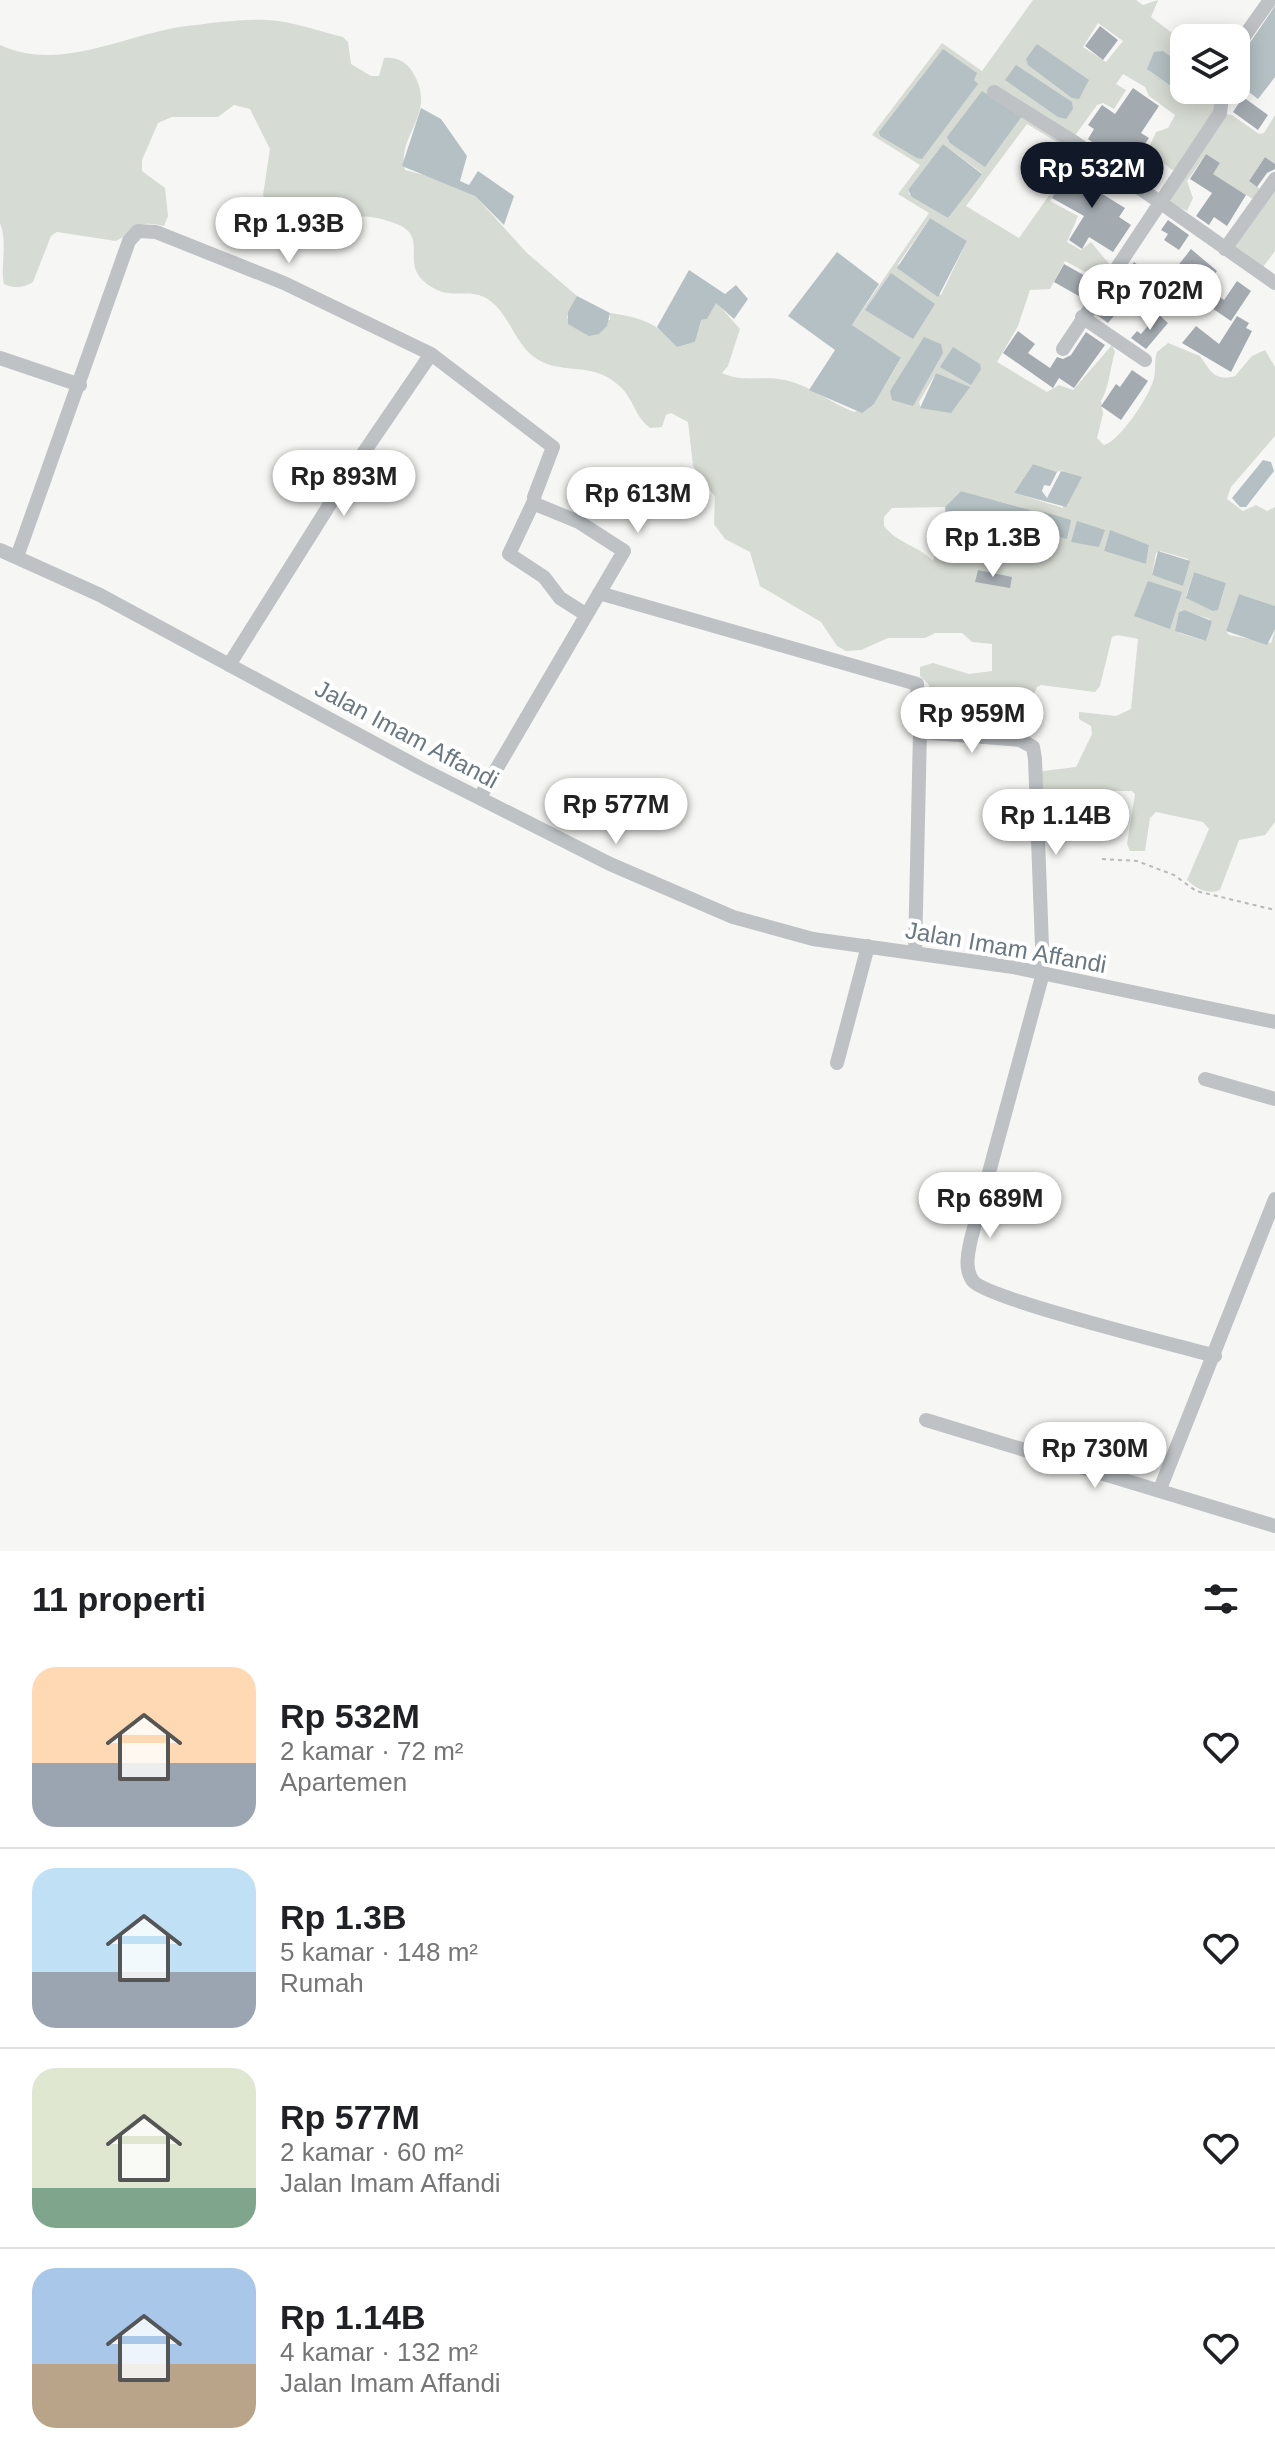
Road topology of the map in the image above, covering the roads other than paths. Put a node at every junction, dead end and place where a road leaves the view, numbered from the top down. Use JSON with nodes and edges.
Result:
{"nodes":[{"id":1,"x":1270,"y":0,"type":"edge"},
{"id":2,"x":1250,"y":28,"type":"edge"},
{"id":3,"x":994,"y":92,"type":"dead end"},
{"id":4,"x":1221,"y":104,"type":"edge"},
{"id":5,"x":1275,"y":179,"type":"edge"},
{"id":6,"x":1160,"y":201,"type":"junction"},
{"id":7,"x":1225,"y":249,"type":"junction"},
{"id":8,"x":1275,"y":283,"type":"edge"},
{"id":9,"x":1082,"y":317,"type":"junction"},
{"id":10,"x":1063,"y":349,"type":"dead end"},
{"id":11,"x":431,"y":354,"type":"junction"},
{"id":12,"x":0,"y":358,"type":"edge"},
{"id":13,"x":1145,"y":360,"type":"dead end"},
{"id":14,"x":80,"y":385,"type":"junction"},
{"id":15,"x":534,"y":501,"type":"junction"},
{"id":16,"x":0,"y":550,"type":"edge"},
{"id":17,"x":17,"y":557,"type":"junction"},
{"id":18,"x":599,"y":593,"type":"junction"},
{"id":19,"x":585,"y":614,"type":"junction"},
{"id":20,"x":229,"y":665,"type":"junction"},
{"id":21,"x":920,"y":732,"type":"junction"},
{"id":22,"x":480,"y":797,"type":"junction"},
{"id":23,"x":868,"y":946,"type":"junction"},
{"id":24,"x":915,"y":953,"type":"junction"},
{"id":25,"x":1043,"y":973,"type":"junction"},
{"id":26,"x":1275,"y":1022,"type":"edge"},
{"id":27,"x":837,"y":1063,"type":"dead end"},
{"id":28,"x":1205,"y":1079,"type":"dead end"},
{"id":29,"x":1275,"y":1099,"type":"edge"},
{"id":30,"x":1275,"y":1199,"type":"edge"},
{"id":31,"x":1215,"y":1356,"type":"junction"},
{"id":32,"x":926,"y":1420,"type":"dead end"},
{"id":33,"x":1160,"y":1489,"type":"junction"},
{"id":34,"x":1275,"y":1526,"type":"edge"}],
"edges":[{"from":1,"to":2,"type":"street"},
{"from":3,"to":6,"type":"street"},
{"from":4,"to":6,"type":"street"},
{"from":5,"to":7,"type":"street"},
{"from":6,"to":7,"type":"street"},
{"from":6,"to":9,"type":"street"},
{"from":7,"to":8,"type":"street"},
{"from":9,"to":10,"type":"street"},
{"from":9,"to":13,"type":"street"},
{"from":11,"to":14,"type":"street"},
{"from":11,"to":15,"type":"street"},
{"from":11,"to":20,"type":"street"},
{"from":12,"to":14,"type":"street"},
{"from":14,"to":17,"type":"street"},
{"from":15,"to":18,"type":"street"},
{"from":15,"to":19,"type":"street"},
{"from":16,"to":17,"type":"street","name":"Jalan Imam Affandi"},
{"from":17,"to":20,"type":"street","name":"Jalan Imam Affandi"},
{"from":18,"to":19,"type":"street"},
{"from":18,"to":21,"type":"street"},
{"from":19,"to":22,"type":"street"},
{"from":20,"to":22,"type":"street","name":"Jalan Imam Affandi"},
{"from":21,"to":24,"type":"street"},
{"from":21,"to":25,"type":"street"},
{"from":22,"to":23,"type":"street","name":"Jalan Imam Affandi"},
{"from":23,"to":24,"type":"street","name":"Jalan Imam Affandi"},
{"from":23,"to":27,"type":"street"},
{"from":24,"to":25,"type":"street","name":"Jalan Imam Affandi"},
{"from":25,"to":26,"type":"street","name":"Jalan Imam Affandi"},
{"from":25,"to":31,"type":"street"},
{"from":28,"to":29,"type":"street"},
{"from":30,"to":31,"type":"street"},
{"from":31,"to":33,"type":"street"},
{"from":32,"to":33,"type":"street"},
{"from":33,"to":34,"type":"street"}]}
